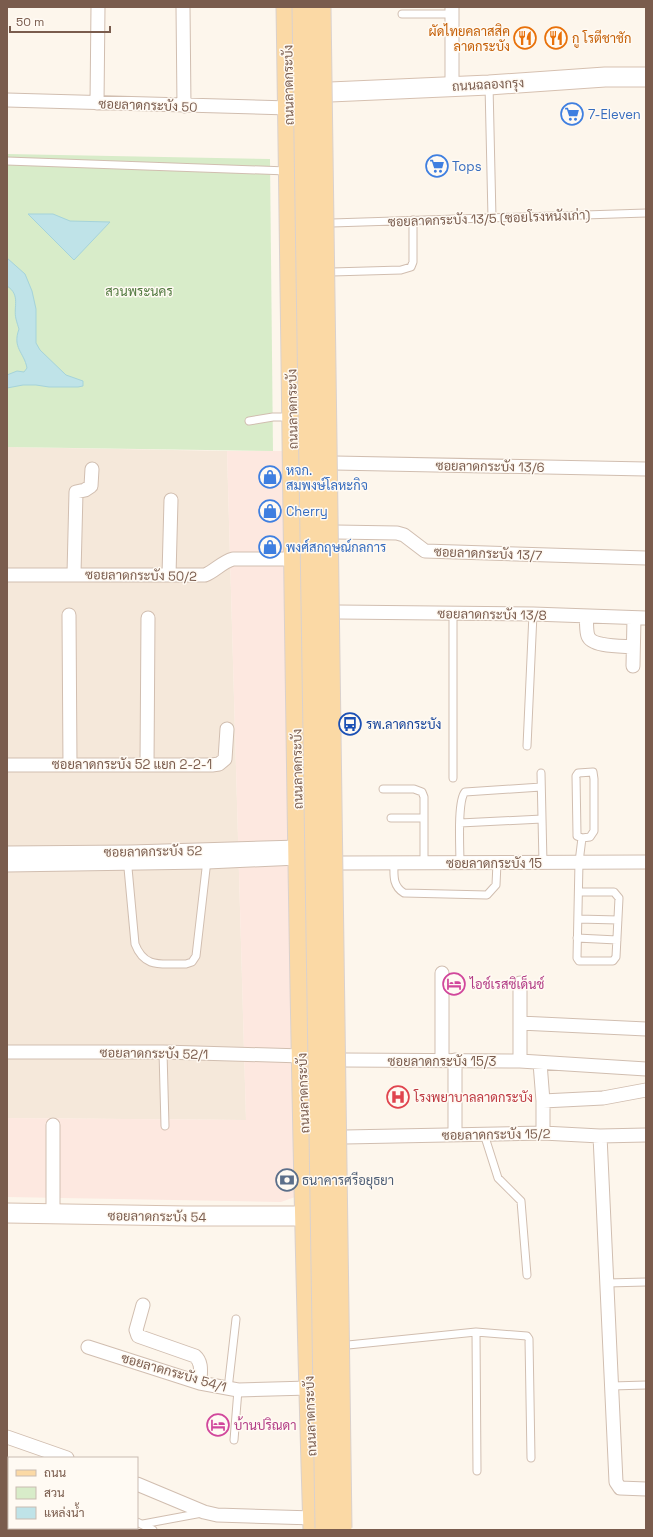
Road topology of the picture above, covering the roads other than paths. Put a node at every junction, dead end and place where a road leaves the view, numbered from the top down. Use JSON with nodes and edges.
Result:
{"nodes":[{"id":1,"x":98,"y":7,"type":"edge"},
{"id":2,"x":183,"y":7,"type":"edge"},
{"id":3,"x":287,"y":7,"type":"edge"},
{"id":4,"x":303,"y":7,"type":"edge"},
{"id":5,"x":320,"y":7,"type":"edge"},
{"id":6,"x":328,"y":7,"type":"edge"},
{"id":7,"x":452,"y":10,"type":"edge"},
{"id":8,"x":402,"y":14,"type":"dead end"},
{"id":9,"x":646,"y":77,"type":"edge"},
{"id":10,"x":489,"y":85,"type":"junction"},
{"id":11,"x":452,"y":86,"type":"junction"},
{"id":12,"x":330,"y":92,"type":"junction"},
{"id":13,"x":7,"y":100,"type":"edge"},
{"id":14,"x":97,"y":103,"type":"junction"},
{"id":15,"x":184,"y":106,"type":"junction"},
{"id":16,"x":289,"y":108,"type":"junction"},
{"id":17,"x":7,"y":162,"type":"edge"},
{"id":18,"x":289,"y":171,"type":"junction"},
{"id":19,"x":646,"y":213,"type":"edge"},
{"id":20,"x":492,"y":218,"type":"junction"},
{"id":21,"x":413,"y":220,"type":"junction"},
{"id":22,"x":332,"y":224,"type":"junction"},
{"id":23,"x":332,"y":272,"type":"junction"},
{"id":24,"x":292,"y":417,"type":"junction"},
{"id":25,"x":249,"y":421,"type":"dead end"},
{"id":26,"x":335,"y":463,"type":"junction"},
{"id":27,"x":92,"y":469,"type":"dead end"},
{"id":28,"x":646,"y":469,"type":"edge"},
{"id":29,"x":170,"y":500,"type":"dead end"},
{"id":30,"x":336,"y":532,"type":"junction"},
{"id":31,"x":646,"y":558,"type":"edge"},
{"id":32,"x":294,"y":559,"type":"junction"},
{"id":33,"x":74,"y":574,"type":"junction"},
{"id":34,"x":7,"y":575,"type":"edge"},
{"id":35,"x":169,"y":575,"type":"junction"},
{"id":36,"x":338,"y":612,"type":"junction"},
{"id":37,"x":453,"y":613,"type":"junction"},
{"id":38,"x":532,"y":614,"type":"junction"},
{"id":39,"x":69,"y":615,"type":"dead end"},
{"id":40,"x":586,"y":616,"type":"junction"},
{"id":41,"x":148,"y":618,"type":"dead end"},
{"id":42,"x":640,"y":618,"type":"edge"},
{"id":43,"x":633,"y":647,"type":"junction"},
{"id":44,"x":633,"y":666,"type":"dead end"},
{"id":45,"x":226,"y":729,"type":"dead end"},
{"id":46,"x":527,"y":746,"type":"dead end"},
{"id":47,"x":70,"y":764,"type":"junction"},
{"id":48,"x":7,"y":765,"type":"edge"},
{"id":49,"x":147,"y":765,"type":"junction"},
{"id":50,"x":541,"y":773,"type":"dead end"},
{"id":51,"x":453,"y":778,"type":"dead end"},
{"id":52,"x":541,"y":787,"type":"junction"},
{"id":53,"x":383,"y":788,"type":"dead end"},
{"id":54,"x":391,"y":818,"type":"dead end"},
{"id":55,"x":423,"y":818,"type":"junction"},
{"id":56,"x":542,"y":819,"type":"junction"},
{"id":57,"x":460,"y":823,"type":"junction"},
{"id":58,"x":582,"y":838,"type":"junction"},
{"id":59,"x":298,"y":852,"type":"junction"},
{"id":60,"x":7,"y":853,"type":"edge"},
{"id":61,"x":208,"y":856,"type":"junction"},
{"id":62,"x":130,"y":858,"type":"junction"},
{"id":63,"x":342,"y":862,"type":"junction"},
{"id":64,"x":394,"y":862,"type":"junction"},
{"id":65,"x":579,"y":862,"type":"junction"},
{"id":66,"x":646,"y":862,"type":"edge"},
{"id":67,"x":424,"y":863,"type":"junction"},
{"id":68,"x":460,"y":863,"type":"junction"},
{"id":69,"x":497,"y":863,"type":"junction"},
{"id":70,"x":543,"y":863,"type":"junction"},
{"id":71,"x":7,"y":865,"type":"edge"},
{"id":72,"x":579,"y":892,"type":"junction"},
{"id":73,"x":578,"y":918,"type":"junction"},
{"id":74,"x":618,"y":920,"type":"junction"},
{"id":75,"x":577,"y":938,"type":"junction"},
{"id":76,"x":617,"y":940,"type":"junction"},
{"id":77,"x":442,"y":973,"type":"dead end"},
{"id":78,"x":520,"y":983,"type":"dead end"},
{"id":79,"x":520,"y":1023,"type":"junction"},
{"id":80,"x":646,"y":1029,"type":"edge"},
{"id":81,"x":7,"y":1052,"type":"edge"},
{"id":82,"x":163,"y":1052,"type":"junction"},
{"id":83,"x":302,"y":1056,"type":"junction"},
{"id":84,"x":344,"y":1060,"type":"junction"},
{"id":85,"x":442,"y":1060,"type":"junction"},
{"id":86,"x":455,"y":1060,"type":"junction"},
{"id":87,"x":520,"y":1061,"type":"junction"},
{"id":88,"x":540,"y":1064,"type":"junction"},
{"id":89,"x":646,"y":1069,"type":"edge"},
{"id":90,"x":646,"y":1090,"type":"edge"},
{"id":91,"x":543,"y":1101,"type":"junction"},
{"id":92,"x":53,"y":1125,"type":"dead end"},
{"id":93,"x":164,"y":1126,"type":"dead end"},
{"id":94,"x":543,"y":1133,"type":"junction"},
{"id":95,"x":455,"y":1134,"type":"junction"},
{"id":96,"x":484,"y":1134,"type":"junction"},
{"id":97,"x":646,"y":1135,"type":"edge"},
{"id":98,"x":600,"y":1136,"type":"junction"},
{"id":99,"x":345,"y":1137,"type":"junction"},
{"id":100,"x":7,"y":1214,"type":"edge"},
{"id":101,"x":53,"y":1214,"type":"junction"},
{"id":102,"x":306,"y":1216,"type":"junction"},
{"id":103,"x":346,"y":1216,"type":"junction"},
{"id":104,"x":527,"y":1275,"type":"dead end"},
{"id":105,"x":646,"y":1282,"type":"edge"},
{"id":106,"x":607,"y":1283,"type":"junction"},
{"id":107,"x":143,"y":1305,"type":"dead end"},
{"id":108,"x":236,"y":1319,"type":"dead end"},
{"id":109,"x":476,"y":1332,"type":"junction"},
{"id":110,"x":348,"y":1344,"type":"junction"},
{"id":111,"x":88,"y":1347,"type":"dead end"},
{"id":112,"x":200,"y":1383,"type":"junction"},
{"id":113,"x":646,"y":1385,"type":"edge"},
{"id":114,"x":612,"y":1386,"type":"junction"},
{"id":115,"x":309,"y":1388,"type":"junction"},
{"id":116,"x":233,"y":1389,"type":"junction"},
{"id":117,"x":7,"y":1437,"type":"edge"},
{"id":118,"x":234,"y":1440,"type":"dead end"},
{"id":119,"x":42,"y":1454,"type":"edge"},
{"id":120,"x":61,"y":1457,"type":"edge"},
{"id":121,"x":531,"y":1458,"type":"dead end"},
{"id":122,"x":477,"y":1471,"type":"dead end"},
{"id":123,"x":138,"y":1484,"type":"edge"},
{"id":124,"x":646,"y":1489,"type":"edge"},
{"id":125,"x":204,"y":1512,"type":"junction"},
{"id":126,"x":140,"y":1523,"type":"edge"},
{"id":127,"x":318,"y":1526,"type":"edge"},
{"id":128,"x":153,"y":1530,"type":"edge"},
{"id":129,"x":341,"y":1530,"type":"edge"},
{"id":130,"x":350,"y":1530,"type":"edge"}],
"edges":[{"from":1,"to":14,"type":"street"},
{"from":2,"to":15,"type":"street"},
{"from":3,"to":16,"type":"main road","name":"ถนนลาดกระบัง"},
{"from":4,"to":127,"type":"main road","bridge":true},
{"from":5,"to":129,"type":"main road","bridge":true},
{"from":6,"to":12,"type":"main road"},
{"from":7,"to":8,"type":"lane"},
{"from":7,"to":11,"type":"street"},
{"from":9,"to":10,"type":"main road","name":"ถนนฉลองกรุง"},
{"from":10,"to":11,"type":"main road","name":"ถนนฉลองกรุง"},
{"from":10,"to":20,"type":"lane"},
{"from":11,"to":12,"type":"main road","name":"ถนนฉลองกรุง"},
{"from":12,"to":22,"type":"main road"},
{"from":13,"to":14,"type":"street","name":"ซอยลาดกระบัง 50"},
{"from":14,"to":15,"type":"street","name":"ซอยลาดกระบัง 50"},
{"from":15,"to":16,"type":"street","name":"ซอยลาดกระบัง 50"},
{"from":16,"to":18,"type":"main road","name":"ถนนลาดกระบัง"},
{"from":17,"to":18,"type":"lane"},
{"from":18,"to":24,"type":"main road","name":"ถนนลาดกระบัง"},
{"from":19,"to":20,"type":"lane","name":"ซอยลาดกระบัง 13/5 (ซอยโรงหนังเก่า)"},
{"from":20,"to":21,"type":"lane","name":"ซอยลาดกระบัง 13/5 (ซอยโรงหนังเก่า)"},
{"from":21,"to":22,"type":"lane","name":"ซอยลาดกระบัง 13/5 (ซอยโรงหนังเก่า)"},
{"from":21,"to":23,"type":"lane"},
{"from":22,"to":23,"type":"main road"},
{"from":23,"to":26,"type":"main road"},
{"from":24,"to":25,"type":"lane"},
{"from":24,"to":32,"type":"main road","name":"ถนนลาดกระบัง"},
{"from":26,"to":28,"type":"street","name":"ซอยลาดกระบัง 13/6"},
{"from":26,"to":30,"type":"main road"},
{"from":27,"to":33,"type":"street"},
{"from":29,"to":35,"type":"street"},
{"from":30,"to":31,"type":"street","name":"ซอยลาดกระบัง 13/7"},
{"from":30,"to":36,"type":"main road"},
{"from":32,"to":35,"type":"street","name":"ซอยลาดกระบัง 50/2"},
{"from":32,"to":59,"type":"main road","name":"ถนนลาดกระบัง"},
{"from":33,"to":34,"type":"street","name":"ซอยลาดกระบัง 50/2"},
{"from":33,"to":35,"type":"street","name":"ซอยลาดกระบัง 50/2"},
{"from":36,"to":37,"type":"street","name":"ซอยลาดกระบัง 13/8"},
{"from":36,"to":63,"type":"main road"},
{"from":37,"to":38,"type":"street","name":"ซอยลาดกระบัง 13/8"},
{"from":37,"to":51,"type":"lane"},
{"from":38,"to":40,"type":"street","name":"ซอยลาดกระบัง 13/8"},
{"from":38,"to":46,"type":"lane"},
{"from":39,"to":47,"type":"street"},
{"from":40,"to":42,"type":"street","name":"ซอยลาดกระบัง 13/8"},
{"from":40,"to":43,"type":"street"},
{"from":41,"to":49,"type":"street"},
{"from":42,"to":43,"type":"street"},
{"from":43,"to":44,"type":"street"},
{"from":45,"to":49,"type":"street","name":"ซอยลาดกระบัง 52 แยก 2-2-1"},
{"from":47,"to":48,"type":"street","name":"ซอยลาดกระบัง 52 แยก 2-2-1"},
{"from":47,"to":49,"type":"street","name":"ซอยลาดกระบัง 52 แยก 2-2-1"},
{"from":50,"to":52,"type":"lane"},
{"from":52,"to":56,"type":"lane"},
{"from":52,"to":57,"type":"lane"},
{"from":53,"to":55,"type":"lane"},
{"from":54,"to":55,"type":"lane"},
{"from":55,"to":67,"type":"lane"},
{"from":56,"to":57,"type":"lane"},
{"from":56,"to":70,"type":"lane"},
{"from":57,"to":68,"type":"lane"},
{"from":58,"to":58,"type":"lane"},
{"from":58,"to":65,"type":"lane"},
{"from":59,"to":61,"type":"street","name":"ซอยลาดกระบัง 52"},
{"from":59,"to":83,"type":"main road","name":"ถนนลาดกระบัง"},
{"from":60,"to":62,"type":"street","name":"ซอยลาดกระบัง 52"},
{"from":61,"to":62,"type":"street","name":"ซอยลาดกระบัง 52"},
{"from":61,"to":62,"type":"lane"},
{"from":62,"to":71,"type":"street","name":"ซอยลาดกระบัง 52"},
{"from":63,"to":64,"type":"street","name":"ซอยลาดกระบัง 15"},
{"from":63,"to":84,"type":"main road"},
{"from":64,"to":67,"type":"street","name":"ซอยลาดกระบัง 15"},
{"from":64,"to":69,"type":"lane"},
{"from":65,"to":66,"type":"street","name":"ซอยลาดกระบัง 15"},
{"from":65,"to":70,"type":"street","name":"ซอยลาดกระบัง 15"},
{"from":65,"to":72,"type":"lane"},
{"from":67,"to":68,"type":"street","name":"ซอยลาดกระบัง 15"},
{"from":68,"to":69,"type":"street","name":"ซอยลาดกระบัง 15"},
{"from":69,"to":70,"type":"street","name":"ซอยลาดกระบัง 15"},
{"from":72,"to":73,"type":"lane"},
{"from":72,"to":74,"type":"lane"},
{"from":73,"to":74,"type":"lane"},
{"from":73,"to":75,"type":"lane"},
{"from":74,"to":76,"type":"lane"},
{"from":75,"to":76,"type":"lane"},
{"from":75,"to":76,"type":"lane"},
{"from":77,"to":85,"type":"street"},
{"from":78,"to":79,"type":"street"},
{"from":79,"to":80,"type":"street"},
{"from":79,"to":87,"type":"street"},
{"from":81,"to":82,"type":"street","name":"ซอยลาดกระบัง 52/1"},
{"from":82,"to":83,"type":"street","name":"ซอยลาดกระบัง 52/1"},
{"from":82,"to":93,"type":"lane"},
{"from":83,"to":102,"type":"main road","name":"ถนนลาดกระบัง"},
{"from":84,"to":85,"type":"street","name":"ซอยลาดกระบัง 15/3"},
{"from":84,"to":99,"type":"main road"},
{"from":85,"to":86,"type":"street","name":"ซอยลาดกระบัง 15/3"},
{"from":86,"to":87,"type":"street","name":"ซอยลาดกระบัง 15/3"},
{"from":86,"to":95,"type":"street"},
{"from":87,"to":88,"type":"street","name":"ซอยลาดกระบัง 15/3"},
{"from":88,"to":89,"type":"street","name":"ซอยลาดกระบัง 15/3"},
{"from":88,"to":91,"type":"street"},
{"from":90,"to":91,"type":"street"},
{"from":91,"to":94,"type":"street"},
{"from":92,"to":101,"type":"street"},
{"from":94,"to":96,"type":"street","name":"ซอยลาดกระบัง 15/2"},
{"from":94,"to":98,"type":"street","name":"ซอยลาดกระบัง 15/2"},
{"from":95,"to":96,"type":"street","name":"ซอยลาดกระบัง 15/2"},
{"from":95,"to":99,"type":"street","name":"ซอยลาดกระบัง 15/2"},
{"from":96,"to":104,"type":"lane"},
{"from":97,"to":98,"type":"street","name":"ซอยลาดกระบัง 15/2"},
{"from":98,"to":106,"type":"street"},
{"from":99,"to":103,"type":"main road"},
{"from":100,"to":101,"type":"main road","name":"ซอยลาดกระบัง 54"},
{"from":101,"to":102,"type":"main road","name":"ซอยลาดกระบัง 54"},
{"from":102,"to":103,"type":"main road"},
{"from":102,"to":115,"type":"main road","name":"ถนนลาดกระบัง"},
{"from":103,"to":110,"type":"main road"},
{"from":105,"to":106,"type":"lane"},
{"from":106,"to":114,"type":"street"},
{"from":107,"to":112,"type":"street"},
{"from":108,"to":116,"type":"lane"},
{"from":109,"to":110,"type":"lane"},
{"from":109,"to":121,"type":"lane"},
{"from":109,"to":122,"type":"lane"},
{"from":110,"to":130,"type":"main road"},
{"from":111,"to":112,"type":"street","name":"ซอยลาดกระบัง 54/1"},
{"from":112,"to":116,"type":"street","name":"ซอยลาดกระบัง 54/1"},
{"from":113,"to":114,"type":"lane"},
{"from":114,"to":124,"type":"street"},
{"from":115,"to":116,"type":"street","name":"ซอยลาดกระบัง 54/1"},
{"from":115,"to":127,"type":"main road","name":"ถนนลาดกระบัง"},
{"from":116,"to":118,"type":"lane"},
{"from":117,"to":119,"type":"street"},
{"from":119,"to":120,"type":"street"},
{"from":123,"to":125,"type":"street"},
{"from":125,"to":126,"type":"lane"},
{"from":125,"to":127,"type":"street"},
{"from":126,"to":128,"type":"lane"}]}
